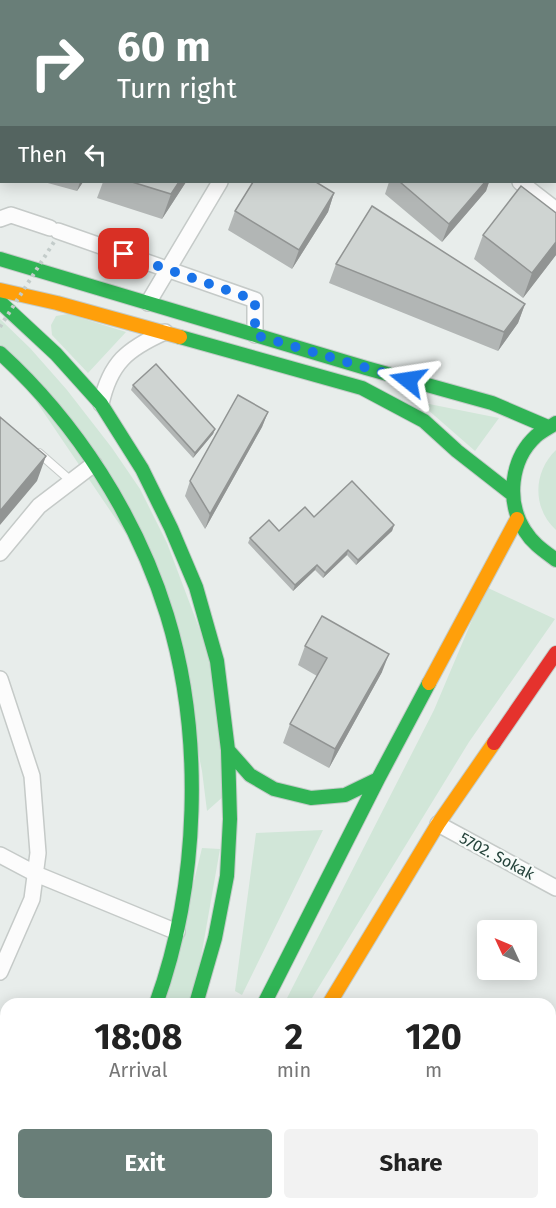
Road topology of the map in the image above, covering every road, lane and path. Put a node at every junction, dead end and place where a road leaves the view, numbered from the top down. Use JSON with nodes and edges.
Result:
{"nodes":[{"id":1,"x":218,"y":183,"type":"edge"},
{"id":2,"x":521,"y":183,"type":"edge"},
{"id":3,"x":556,"y":210,"type":"edge"},
{"id":4,"x":0,"y":219,"type":"edge"},
{"id":5,"x":54,"y":234,"type":"junction"},
{"id":6,"x":0,"y":259,"type":"edge"},
{"id":7,"x":168,"y":268,"type":"junction"},
{"id":8,"x":0,"y":290,"type":"edge"},
{"id":9,"x":0,"y":302,"type":"edge"},
{"id":10,"x":148,"y":303,"type":"junction"},
{"id":11,"x":0,"y":327,"type":"edge"},
{"id":12,"x":165,"y":332,"type":"junction"},
{"id":13,"x":255,"y":335,"type":"junction"},
{"id":14,"x":0,"y":353,"type":"edge"},
{"id":15,"x":101,"y":404,"type":"junction"},
{"id":16,"x":554,"y":423,"type":"edge"},
{"id":17,"x":36,"y":450,"type":"edge"},
{"id":18,"x":94,"y":464,"type":"junction"},
{"id":19,"x":71,"y":481,"type":"junction"},
{"id":20,"x":512,"y":494,"type":"junction"},
{"id":21,"x":517,"y":519,"type":"junction"},
{"id":22,"x":0,"y":553,"type":"edge"},
{"id":23,"x":556,"y":560,"type":"edge"},
{"id":24,"x":556,"y":654,"type":"edge"},
{"id":25,"x":0,"y":679,"type":"edge"},
{"id":26,"x":228,"y":750,"type":"junction"},
{"id":27,"x":378,"y":779,"type":"junction"},
{"id":28,"x":438,"y":824,"type":"junction"},
{"id":29,"x":0,"y":855,"type":"edge"},
{"id":30,"x":36,"y":874,"type":"junction"},
{"id":31,"x":556,"y":888,"type":"edge"},
{"id":32,"x":177,"y":932,"type":"junction"},
{"id":33,"x":0,"y":972,"type":"edge"},
{"id":34,"x":158,"y":998,"type":"edge"},
{"id":35,"x":198,"y":998,"type":"edge"},
{"id":36,"x":267,"y":998,"type":"edge"},
{"id":37,"x":333,"y":998,"type":"edge"}],
"edges":[{"from":1,"to":7,"type":"street"},
{"from":2,"to":3,"type":"street"},
{"from":4,"to":5,"type":"street"},
{"from":5,"to":7,"type":"street"},
{"from":5,"to":11,"type":"path","bridge":true},
{"from":6,"to":10,"type":"main road"},
{"from":7,"to":10,"type":"street"},
{"from":7,"to":13,"type":"street"},
{"from":8,"to":12,"type":"main road"},
{"from":9,"to":15,"type":"main road"},
{"from":10,"to":13,"type":"main road"},
{"from":12,"to":15,"type":"street"},
{"from":12,"to":20,"type":"main road"},
{"from":13,"to":16,"type":"main road"},
{"from":14,"to":18,"type":"main road"},
{"from":15,"to":26,"type":"main road"},
{"from":16,"to":20,"type":"main road"},
{"from":17,"to":19,"type":"lane"},
{"from":18,"to":19,"type":"street"},
{"from":18,"to":32,"type":"main road"},
{"from":19,"to":22,"type":"street"},
{"from":20,"to":21,"type":"main road"},
{"from":21,"to":23,"type":"main road"},
{"from":21,"to":27,"type":"main road"},
{"from":24,"to":28,"type":"main road"},
{"from":25,"to":30,"type":"street"},
{"from":26,"to":27,"type":"main road"},
{"from":26,"to":35,"type":"main road"},
{"from":27,"to":36,"type":"main road"},
{"from":28,"to":31,"type":"street","name":"5702. Sokak"},
{"from":28,"to":37,"type":"main road"},
{"from":29,"to":30,"type":"street"},
{"from":30,"to":32,"type":"street"},
{"from":30,"to":33,"type":"street"},
{"from":32,"to":34,"type":"main road"}]}
